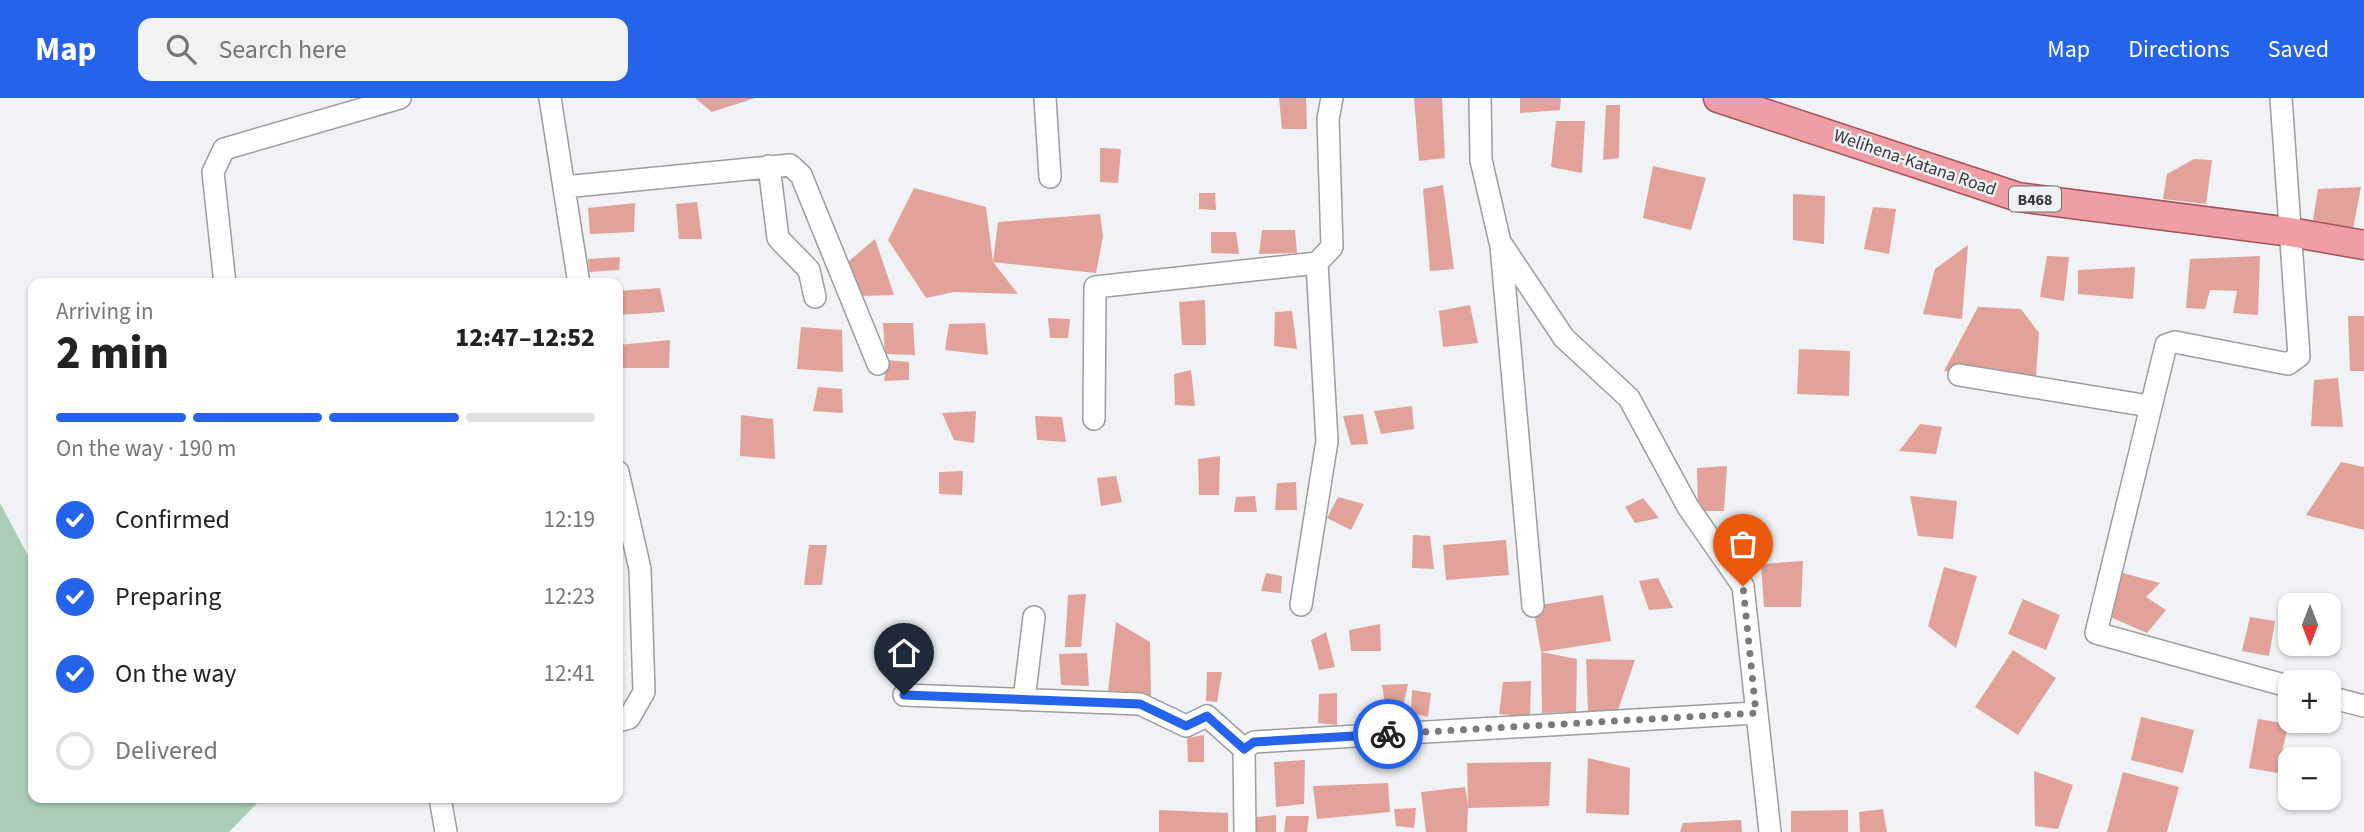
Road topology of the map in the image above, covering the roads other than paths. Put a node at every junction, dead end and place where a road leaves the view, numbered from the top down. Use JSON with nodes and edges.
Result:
{"nodes":[{"id":1,"x":400,"y":98,"type":"edge"},
{"id":2,"x":550,"y":98,"type":"edge"},
{"id":3,"x":1045,"y":98,"type":"edge"},
{"id":4,"x":1332,"y":98,"type":"edge"},
{"id":5,"x":1480,"y":98,"type":"edge"},
{"id":6,"x":1718,"y":98,"type":"edge"},
{"id":7,"x":2281,"y":98,"type":"edge"},
{"id":8,"x":769,"y":166,"type":"junction"},
{"id":9,"x":1050,"y":177,"type":"dead end"},
{"id":10,"x":564,"y":187,"type":"junction"},
{"id":11,"x":2290,"y":232,"type":"junction"},
{"id":12,"x":1500,"y":242,"type":"junction"},
{"id":13,"x":2364,"y":245,"type":"edge"},
{"id":14,"x":1317,"y":263,"type":"junction"},
{"id":15,"x":224,"y":278,"type":"edge"},
{"id":16,"x":578,"y":278,"type":"edge"},
{"id":17,"x":815,"y":297,"type":"dead end"},
{"id":18,"x":878,"y":364,"type":"dead end"},
{"id":19,"x":1959,"y":374,"type":"dead end"},
{"id":20,"x":2149,"y":406,"type":"junction"},
{"id":21,"x":1094,"y":419,"type":"dead end"},
{"id":22,"x":623,"y":494,"type":"edge"},
{"id":23,"x":1301,"y":606,"type":"dead end"},
{"id":24,"x":1533,"y":606,"type":"dead end"},
{"id":25,"x":1034,"y":617,"type":"dead end"},
{"id":26,"x":2278,"y":683,"type":"edge"},
{"id":27,"x":904,"y":695,"type":"dead end"},
{"id":28,"x":1024,"y":700,"type":"junction"},
{"id":29,"x":2341,"y":700,"type":"edge"},
{"id":30,"x":2364,"y":706,"type":"edge"},
{"id":31,"x":1756,"y":713,"type":"junction"},
{"id":32,"x":623,"y":720,"type":"edge"},
{"id":33,"x":1244,"y":749,"type":"junction"},
{"id":34,"x":441,"y":803,"type":"edge"},
{"id":35,"x":446,"y":832,"type":"edge"},
{"id":36,"x":1245,"y":832,"type":"edge"},
{"id":37,"x":1769,"y":832,"type":"edge"}],
"edges":[{"from":1,"to":15,"type":"street"},
{"from":2,"to":10,"type":"street"},
{"from":3,"to":9,"type":"street"},
{"from":4,"to":14,"type":"street"},
{"from":5,"to":12,"type":"street"},
{"from":6,"to":11,"type":"main road","name":"Welihena-Katana Road","number":"B468"},
{"from":7,"to":11,"type":"street"},
{"from":8,"to":10,"type":"street"},
{"from":8,"to":17,"type":"street"},
{"from":8,"to":18,"type":"street"},
{"from":10,"to":16,"type":"street"},
{"from":11,"to":13,"type":"main road","name":"Welihena-Katana Road","number":"B468"},
{"from":11,"to":20,"type":"street"},
{"from":12,"to":24,"type":"street"},
{"from":12,"to":31,"type":"street"},
{"from":14,"to":21,"type":"street"},
{"from":14,"to":23,"type":"street"},
{"from":19,"to":20,"type":"street"},
{"from":20,"to":26,"type":"street"},
{"from":22,"to":32,"type":"street"},
{"from":25,"to":28,"type":"street"},
{"from":27,"to":28,"type":"street"},
{"from":28,"to":33,"type":"street"},
{"from":29,"to":30,"type":"street"},
{"from":31,"to":33,"type":"street"},
{"from":31,"to":37,"type":"street"},
{"from":33,"to":36,"type":"street"},
{"from":34,"to":35,"type":"street"}]}
